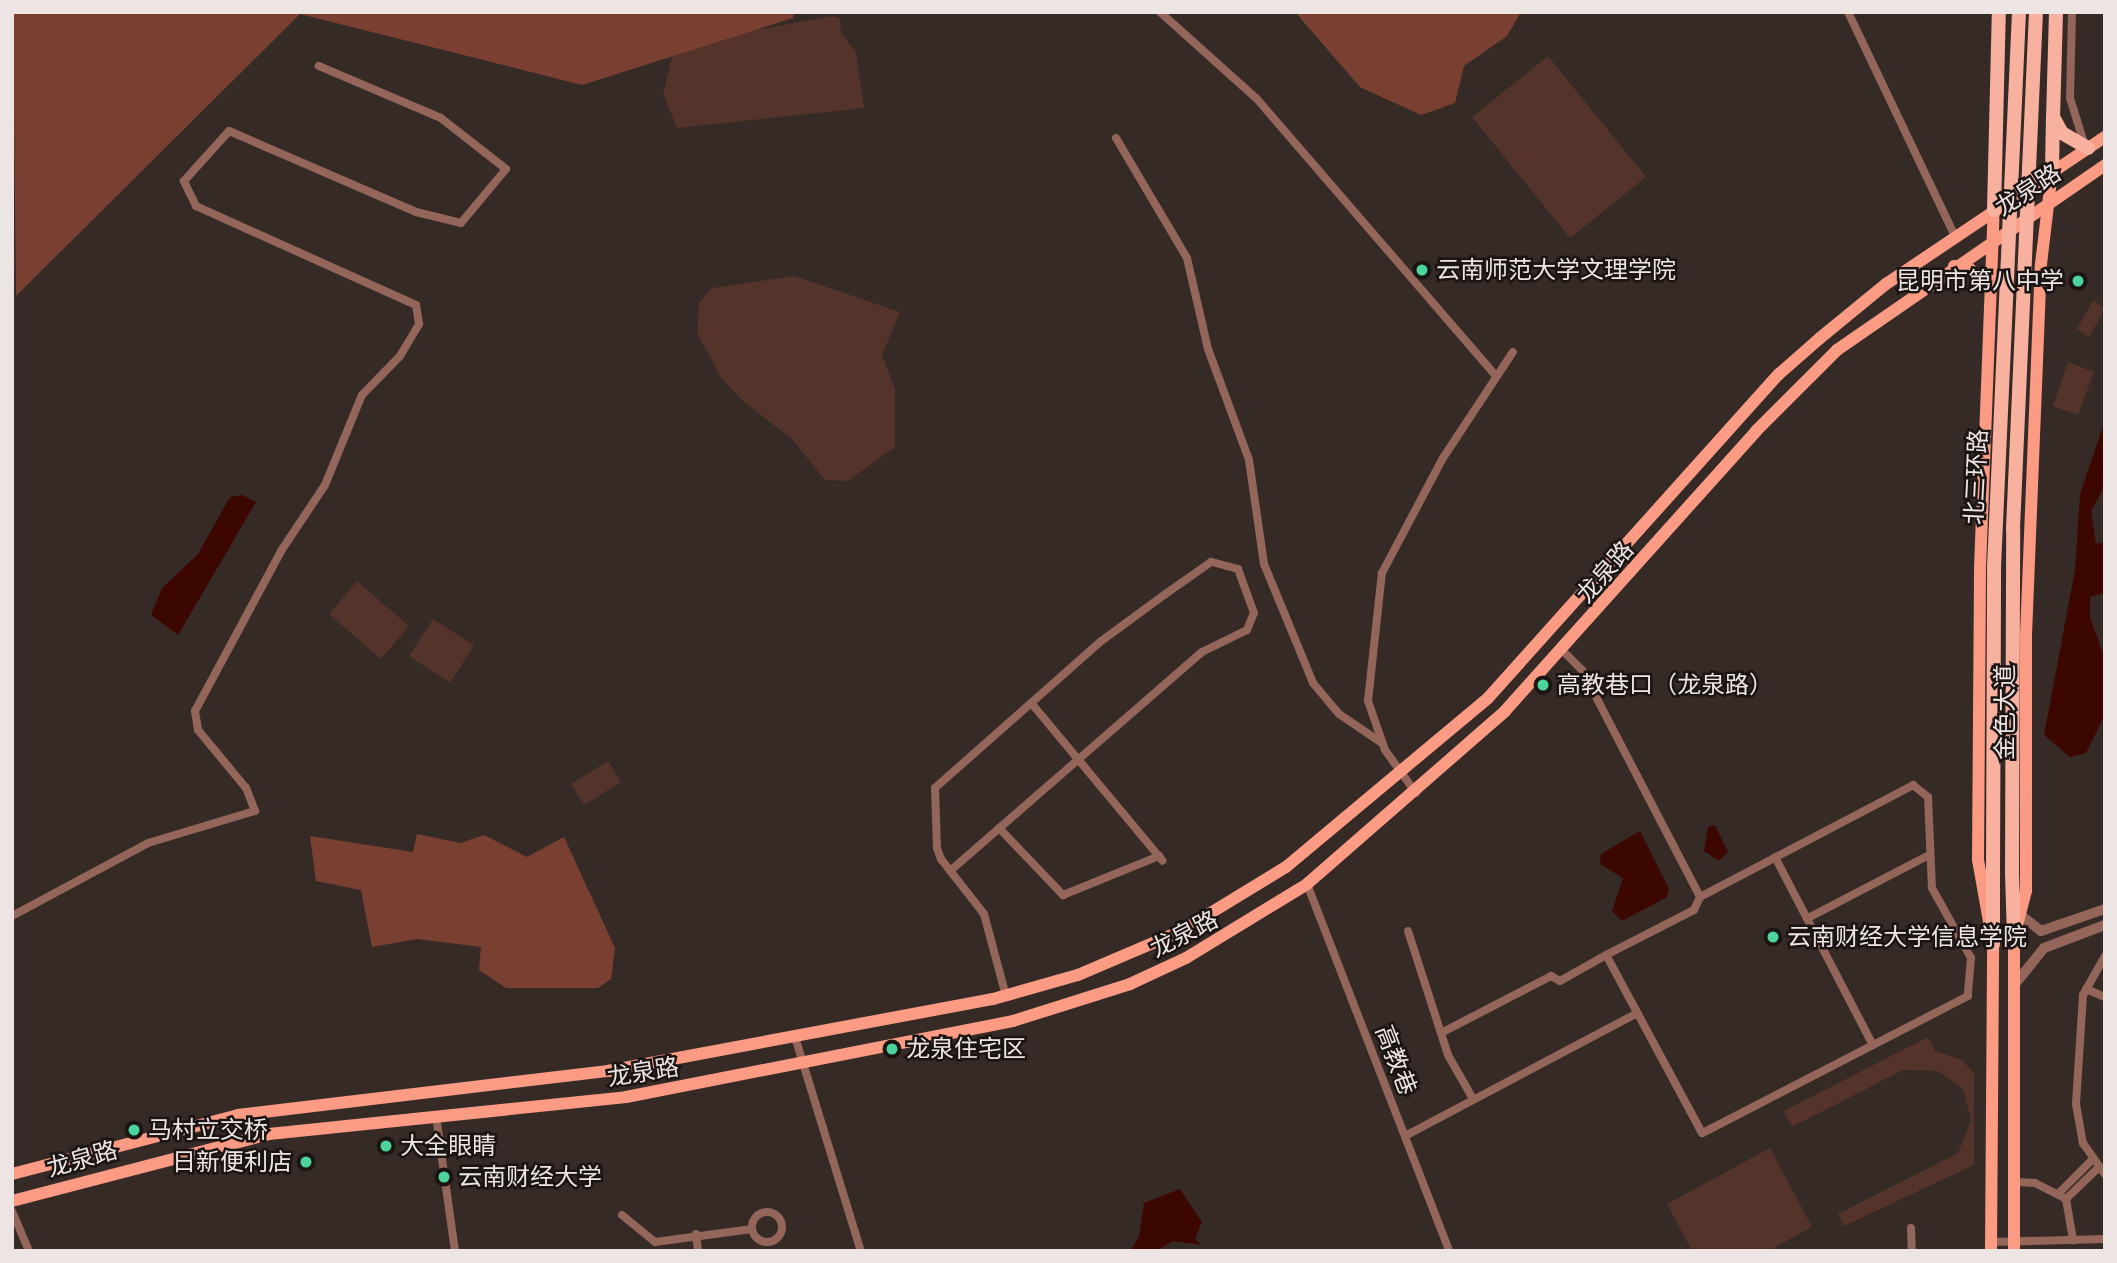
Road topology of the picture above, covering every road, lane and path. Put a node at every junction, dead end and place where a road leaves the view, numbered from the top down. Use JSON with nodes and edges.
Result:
{"nodes":[{"id":1,"x":1160,"y":12,"type":"edge"},
{"id":2,"x":1848,"y":12,"type":"edge"},
{"id":3,"x":1999,"y":12,"type":"edge"},
{"id":4,"x":2019,"y":12,"type":"edge"},
{"id":5,"x":2036,"y":12,"type":"edge"},
{"id":6,"x":2056,"y":12,"type":"edge"},
{"id":7,"x":2072,"y":12,"type":"edge"},
{"id":8,"x":319,"y":66,"type":"dead end"},
{"id":9,"x":2053,"y":117,"type":"junction"},
{"id":10,"x":2105,"y":137,"type":"edge"},
{"id":11,"x":1116,"y":138,"type":"dead end"},
{"id":12,"x":2088,"y":148,"type":"junction"},
{"id":13,"x":2105,"y":164,"type":"edge"},
{"id":14,"x":2052,"y":172,"type":"junction"},
{"id":15,"x":2048,"y":202,"type":"junction"},
{"id":16,"x":1994,"y":210,"type":"junction"},
{"id":17,"x":1955,"y":236,"type":"junction"},
{"id":18,"x":1991,"y":240,"type":"junction"},
{"id":19,"x":1954,"y":265,"type":"junction"},
{"id":20,"x":1989,"y":288,"type":"junction"},
{"id":21,"x":1990,"y":338,"type":"junction"},
{"id":22,"x":2038,"y":340,"type":"junction"},
{"id":23,"x":1513,"y":352,"type":"dead end"},
{"id":24,"x":1496,"y":376,"type":"junction"},
{"id":25,"x":1563,"y":651,"type":"junction"},
{"id":26,"x":1032,"y":704,"type":"junction"},
{"id":27,"x":1382,"y":743,"type":"junction"},
{"id":28,"x":1078,"y":760,"type":"junction"},
{"id":29,"x":1401,"y":772,"type":"junction"},
{"id":30,"x":1416,"y":793,"type":"junction"},
{"id":31,"x":999,"y":828,"type":"junction"},
{"id":32,"x":1929,"y":855,"type":"junction"},
{"id":33,"x":1775,"y":857,"type":"junction"},
{"id":34,"x":950,"y":871,"type":"junction"},
{"id":35,"x":1307,"y":884,"type":"junction"},
{"id":36,"x":1700,"y":897,"type":"junction"},
{"id":37,"x":2012,"y":898,"type":"junction"},
{"id":38,"x":2105,"y":909,"type":"edge"},
{"id":39,"x":12,"y":916,"type":"edge"},
{"id":40,"x":2020,"y":917,"type":"junction"},
{"id":41,"x":1808,"y":918,"type":"junction"},
{"id":42,"x":2105,"y":925,"type":"edge"},
{"id":43,"x":1408,"y":931,"type":"dead end"},
{"id":44,"x":2014,"y":937,"type":"junction"},
{"id":45,"x":1993,"y":944,"type":"junction"},
{"id":46,"x":1606,"y":955,"type":"junction"},
{"id":47,"x":2105,"y":956,"type":"edge"},
{"id":48,"x":2015,"y":984,"type":"junction"},
{"id":49,"x":2086,"y":989,"type":"junction"},
{"id":50,"x":1006,"y":996,"type":"junction"},
{"id":51,"x":2105,"y":997,"type":"edge"},
{"id":52,"x":1637,"y":1013,"type":"junction"},
{"id":53,"x":1441,"y":1033,"type":"junction"},
{"id":54,"x":795,"y":1037,"type":"junction"},
{"id":55,"x":1873,"y":1045,"type":"junction"},
{"id":56,"x":801,"y":1064,"type":"junction"},
{"id":57,"x":1473,"y":1099,"type":"junction"},
{"id":58,"x":436,"y":1116,"type":"junction"},
{"id":59,"x":1405,"y":1136,"type":"junction"},
{"id":60,"x":2091,"y":1161,"type":"junction"},
{"id":61,"x":2097,"y":1169,"type":"junction"},
{"id":62,"x":12,"y":1174,"type":"edge"},
{"id":63,"x":2105,"y":1175,"type":"edge"},
{"id":64,"x":2016,"y":1182,"type":"junction"},
{"id":65,"x":2063,"y":1196,"type":"junction"},
{"id":66,"x":12,"y":1201,"type":"edge"},
{"id":67,"x":12,"y":1211,"type":"edge"},
{"id":68,"x":622,"y":1215,"type":"dead end"},
{"id":69,"x":1911,"y":1228,"type":"dead end"},
{"id":70,"x":752,"y":1229,"type":"dead end"},
{"id":71,"x":696,"y":1234,"type":"junction"},
{"id":72,"x":2073,"y":1240,"type":"junction"},
{"id":73,"x":2105,"y":1240,"type":"edge"},
{"id":74,"x":2014,"y":1246,"type":"edge"},
{"id":75,"x":1991,"y":1247,"type":"edge"},
{"id":76,"x":29,"y":1251,"type":"edge"},
{"id":77,"x":455,"y":1251,"type":"edge"},
{"id":78,"x":698,"y":1251,"type":"edge"},
{"id":79,"x":861,"y":1251,"type":"edge"},
{"id":80,"x":1449,"y":1251,"type":"edge"},
{"id":81,"x":1912,"y":1251,"type":"edge"}],
"edges":[{"from":1,"to":24,"type":"street"},
{"from":2,"to":17,"type":"street"},
{"from":3,"to":16,"type":"highway"},
{"from":4,"to":45,"type":"highway","name":"北三环路","bridge":true},
{"from":5,"to":37,"type":"highway","name":"北三环路","bridge":true},
{"from":6,"to":9,"type":"highway"},
{"from":7,"to":12,"type":"street"},
{"from":8,"to":39,"type":"street"},
{"from":9,"to":12,"type":"highway"},
{"from":9,"to":14,"type":"highway"},
{"from":10,"to":12,"type":"main road","name":"龙泉路"},
{"from":11,"to":27,"type":"street"},
{"from":12,"to":14,"type":"main road","name":"龙泉路"},
{"from":13,"to":15,"type":"main road","name":"龙泉路"},
{"from":14,"to":15,"type":"main road","name":"金色大道"},
{"from":14,"to":16,"type":"main road","name":"龙泉路"},
{"from":15,"to":18,"type":"main road","name":"龙泉路"},
{"from":15,"to":22,"type":"main road","name":"金色大道"},
{"from":16,"to":17,"type":"main road","name":"龙泉路"},
{"from":16,"to":18,"type":"main road","name":"金色大道"},
{"from":17,"to":29,"type":"main road","name":"龙泉路"},
{"from":18,"to":19,"type":"main road","name":"龙泉路"},
{"from":18,"to":20,"type":"main road","name":"金色大道"},
{"from":19,"to":20,"type":"main road"},
{"from":19,"to":25,"type":"main road","name":"龙泉路"},
{"from":20,"to":21,"type":"main road","name":"金色大道"},
{"from":21,"to":22,"type":"main road"},
{"from":21,"to":45,"type":"main road","name":"金色大道"},
{"from":22,"to":40,"type":"main road","name":"金色大道"},
{"from":23,"to":24,"type":"street"},
{"from":24,"to":27,"type":"street"},
{"from":25,"to":30,"type":"main road","name":"龙泉路"},
{"from":25,"to":36,"type":"street"},
{"from":26,"to":28,"type":"street"},
{"from":26,"to":28,"type":"street"},
{"from":26,"to":34,"type":"street"},
{"from":27,"to":29,"type":"street"},
{"from":28,"to":31,"type":"street"},
{"from":28,"to":31,"type":"street"},
{"from":29,"to":30,"type":"street"},
{"from":29,"to":50,"type":"main road","name":"龙泉路"},
{"from":30,"to":35,"type":"main road","name":"龙泉路"},
{"from":31,"to":34,"type":"street"},
{"from":32,"to":33,"type":"street"},
{"from":32,"to":41,"type":"street"},
{"from":32,"to":55,"type":"street"},
{"from":33,"to":36,"type":"street"},
{"from":33,"to":41,"type":"street"},
{"from":34,"to":50,"type":"street"},
{"from":35,"to":56,"type":"main road","name":"龙泉路"},
{"from":35,"to":59,"type":"street","name":"高教巷"},
{"from":36,"to":46,"type":"street"},
{"from":37,"to":40,"type":"street"},
{"from":37,"to":44,"type":"highway","name":"北三环路"},
{"from":38,"to":40,"type":"street"},
{"from":40,"to":44,"type":"main road","name":"金色大道"},
{"from":41,"to":55,"type":"street"},
{"from":42,"to":48,"type":"street"},
{"from":43,"to":53,"type":"street"},
{"from":44,"to":48,"type":"main road","name":"金色大道"},
{"from":45,"to":75,"type":"main road","name":"金色大道"},
{"from":46,"to":52,"type":"street"},
{"from":46,"to":53,"type":"street"},
{"from":47,"to":49,"type":"street"},
{"from":48,"to":64,"type":"main road","name":"金色大道"},
{"from":49,"to":51,"type":"street"},
{"from":49,"to":60,"type":"street"},
{"from":50,"to":54,"type":"main road","name":"龙泉路"},
{"from":52,"to":55,"type":"street"},
{"from":52,"to":57,"type":"street"},
{"from":53,"to":57,"type":"street"},
{"from":54,"to":56,"type":"street"},
{"from":54,"to":62,"type":"main road","name":"龙泉路"},
{"from":56,"to":58,"type":"main road","name":"龙泉路"},
{"from":56,"to":79,"type":"street"},
{"from":57,"to":59,"type":"street"},
{"from":58,"to":66,"type":"main road","name":"龙泉路"},
{"from":58,"to":77,"type":"street"},
{"from":59,"to":80,"type":"street","name":"高教巷"},
{"from":60,"to":61,"type":"street"},
{"from":60,"to":65,"type":"street"},
{"from":61,"to":63,"type":"street"},
{"from":61,"to":65,"type":"street"},
{"from":64,"to":65,"type":"street"},
{"from":64,"to":74,"type":"main road","name":"金色大道"},
{"from":65,"to":72,"type":"street"},
{"from":67,"to":76,"type":"street"},
{"from":68,"to":71,"type":"street"},
{"from":69,"to":81,"type":"street"},
{"from":70,"to":71,"type":"street"},
{"from":71,"to":78,"type":"street"},
{"from":72,"to":73,"type":"street"},
{"from":72,"to":74,"type":"street"},
{"from":74,"to":75,"type":"street"}]}
